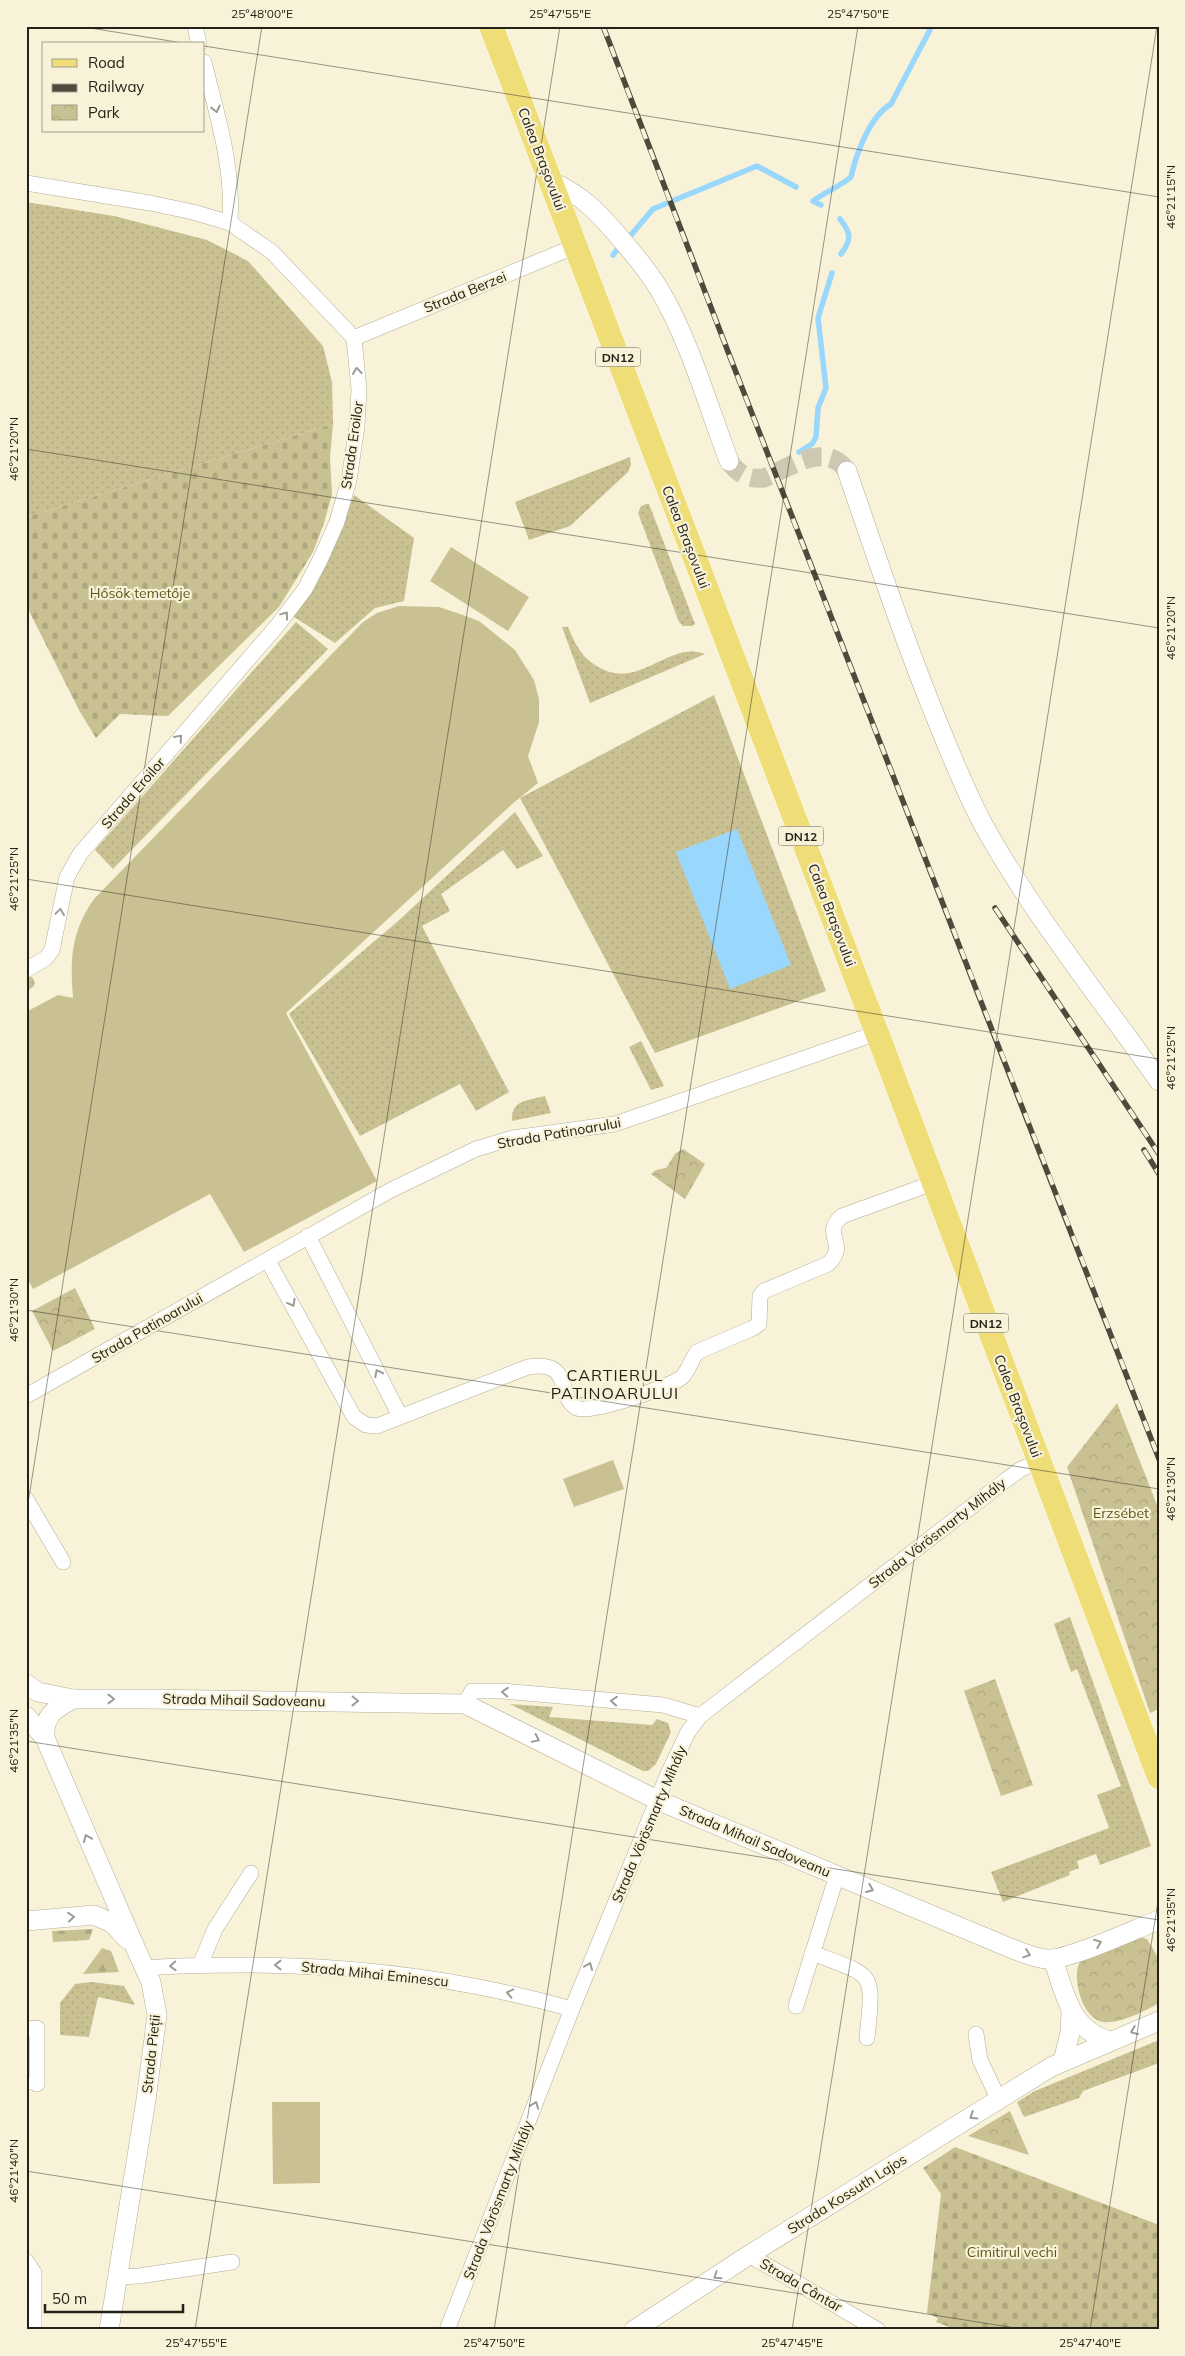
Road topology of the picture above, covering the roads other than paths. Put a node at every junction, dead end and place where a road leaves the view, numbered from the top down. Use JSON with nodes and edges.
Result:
{"nodes":[{"id":1,"x":195,"y":26,"type":"edge"},
{"id":2,"x":492,"y":26,"type":"edge"},
{"id":3,"x":199,"y":42,"type":"edge"},
{"id":4,"x":205,"y":66,"type":"edge"},
{"id":5,"x":551,"y":181,"type":"junction"},
{"id":6,"x":26,"y":183,"type":"edge"},
{"id":7,"x":230,"y":223,"type":"junction"},
{"id":8,"x":576,"y":246,"type":"junction"},
{"id":9,"x":354,"y":338,"type":"junction"},
{"id":10,"x":729,"y":461,"type":"tunnel mouth"},
{"id":11,"x":847,"y":471,"type":"tunnel mouth"},
{"id":12,"x":26,"y":970,"type":"edge"},
{"id":13,"x":877,"y":1033,"type":"junction"},
{"id":14,"x":1159,"y":1081,"type":"edge"},
{"id":15,"x":932,"y":1183,"type":"junction"},
{"id":16,"x":308,"y":1236,"type":"junction"},
{"id":17,"x":268,"y":1261,"type":"junction"},
{"id":18,"x":26,"y":1396,"type":"edge"},
{"id":19,"x":400,"y":1416,"type":"junction"},
{"id":20,"x":1039,"y":1462,"type":"junction"},
{"id":21,"x":26,"y":1499,"type":"edge"},
{"id":22,"x":63,"y":1562,"type":"dead end"},
{"id":23,"x":26,"y":1684,"type":"edge"},
{"id":24,"x":73,"y":1699,"type":"junction"},
{"id":25,"x":465,"y":1704,"type":"junction"},
{"id":26,"x":26,"y":1716,"type":"edge"},
{"id":27,"x":700,"y":1716,"type":"junction"},
{"id":28,"x":44,"y":1738,"type":"junction"},
{"id":29,"x":1159,"y":1777,"type":"edge"},
{"id":30,"x":658,"y":1800,"type":"junction"},
{"id":31,"x":251,"y":1872,"type":"dead end"},
{"id":32,"x":103,"y":1874,"type":"junction"},
{"id":33,"x":837,"y":1875,"type":"junction"},
{"id":34,"x":94,"y":1915,"type":"junction"},
{"id":35,"x":1159,"y":1920,"type":"edge"},
{"id":36,"x":26,"y":1921,"type":"edge"},
{"id":37,"x":135,"y":1947,"type":"junction"},
{"id":38,"x":812,"y":1953,"type":"junction"},
{"id":39,"x":1052,"y":1959,"type":"junction"},
{"id":40,"x":200,"y":1965,"type":"junction"},
{"id":41,"x":146,"y":1968,"type":"junction"},
{"id":42,"x":796,"y":2006,"type":"dead end"},
{"id":43,"x":572,"y":2010,"type":"junction"},
{"id":44,"x":1071,"y":2012,"type":"junction"},
{"id":45,"x":1159,"y":2021,"type":"edge"},
{"id":46,"x":26,"y":2028,"type":"edge"},
{"id":47,"x":976,"y":2034,"type":"dead end"},
{"id":48,"x":867,"y":2038,"type":"dead end"},
{"id":49,"x":1109,"y":2041,"type":"junction"},
{"id":50,"x":1063,"y":2060,"type":"junction"},
{"id":51,"x":32,"y":2084,"type":"edge"},
{"id":52,"x":999,"y":2100,"type":"junction"},
{"id":53,"x":749,"y":2255,"type":"junction"},
{"id":54,"x":26,"y":2261,"type":"edge"},
{"id":55,"x":232,"y":2262,"type":"dead end"},
{"id":56,"x":118,"y":2277,"type":"junction"},
{"id":57,"x":34,"y":2330,"type":"edge"},
{"id":58,"x":109,"y":2330,"type":"edge"},
{"id":59,"x":447,"y":2330,"type":"edge"},
{"id":60,"x":634,"y":2330,"type":"edge"},
{"id":61,"x":878,"y":2330,"type":"edge"}],
"edges":[{"from":1,"to":3,"type":"street"},
{"from":2,"to":5,"type":"main road","name":"Calea Brașovului","number":"DN12"},
{"from":4,"to":7,"type":"street","one_way":true},
{"from":5,"to":8,"type":"main road","name":"Calea Brașovului","number":"DN12"},
{"from":5,"to":10,"type":"street"},
{"from":6,"to":7,"type":"street"},
{"from":7,"to":9,"type":"street"},
{"from":8,"to":9,"type":"street","name":"Strada Berzei"},
{"from":8,"to":13,"type":"main road","name":"Calea Brașovului","number":"DN12"},
{"from":12,"to":9,"type":"street","name":"Strada Eroilor","one_way":true},
{"from":11,"to":14,"type":"street"},
{"from":13,"to":15,"type":"main road","name":"Calea Brașovului","number":"DN12"},
{"from":13,"to":16,"type":"street","name":"Strada Patinoarului"},
{"from":15,"to":19,"type":"street"},
{"from":15,"to":20,"type":"main road","name":"Calea Brașovului","number":"DN12"},
{"from":16,"to":17,"type":"street","name":"Strada Patinoarului"},
{"from":19,"to":16,"type":"street","one_way":true},
{"from":17,"to":18,"type":"street","name":"Strada Patinoarului"},
{"from":17,"to":19,"type":"street","one_way":true},
{"from":20,"to":27,"type":"street","name":"Strada Vörösmarty Mihály"},
{"from":20,"to":29,"type":"main road","name":"Calea Brașovului","number":"DN12"},
{"from":21,"to":22,"type":"street"},
{"from":23,"to":24,"type":"street","name":"Strada Mihail Sadoveanu"},
{"from":24,"to":25,"type":"street","name":"Strada Mihail Sadoveanu","one_way":true},
{"from":24,"to":28,"type":"street"},
{"from":27,"to":25,"type":"street","one_way":true},
{"from":25,"to":30,"type":"street","name":"Strada Mihail Sadoveanu","one_way":true},
{"from":26,"to":28,"type":"street","name":"Strada Pieții"},
{"from":27,"to":30,"type":"street","name":"Strada Vörösmarty Mihály"},
{"from":32,"to":28,"type":"street","name":"Strada Pieții","one_way":true},
{"from":30,"to":33,"type":"street","name":"Strada Mihail Sadoveanu"},
{"from":43,"to":30,"type":"street","name":"Strada Vörösmarty Mihály","one_way":true},
{"from":31,"to":40,"type":"street"},
{"from":32,"to":34,"type":"street"},
{"from":32,"to":37,"type":"street","name":"Strada Pieții"},
{"from":33,"to":38,"type":"street"},
{"from":33,"to":39,"type":"street","name":"Strada Mihail Sadoveanu","one_way":true},
{"from":36,"to":34,"type":"street","one_way":true},
{"from":34,"to":37,"type":"street"},
{"from":39,"to":35,"type":"street","one_way":true},
{"from":37,"to":41,"type":"street","name":"Strada Pieții"},
{"from":38,"to":42,"type":"street"},
{"from":38,"to":48,"type":"street"},
{"from":39,"to":44,"type":"street"},
{"from":40,"to":41,"type":"street","name":"Strada Mihai Eminescu","one_way":true},
{"from":43,"to":40,"type":"street","name":"Strada Mihai Eminescu","one_way":true},
{"from":41,"to":56,"type":"street","name":"Strada Pieții"},
{"from":59,"to":43,"type":"street","name":"Strada Vörösmarty Mihály","one_way":true},
{"from":44,"to":49,"type":"street"},
{"from":44,"to":50,"type":"street"},
{"from":45,"to":49,"type":"street","name":"Strada Kossuth Lajos","one_way":true},
{"from":46,"to":51,"type":"street"},
{"from":47,"to":52,"type":"street"},
{"from":49,"to":50,"type":"street","name":"Strada Kossuth Lajos"},
{"from":50,"to":52,"type":"street","name":"Strada Kossuth Lajos"},
{"from":52,"to":53,"type":"street","name":"Strada Kossuth Lajos","one_way":true},
{"from":53,"to":60,"type":"street","name":"Strada Kossuth Lajos","one_way":true},
{"from":53,"to":61,"type":"street","name":"Strada Cântar"},
{"from":54,"to":57,"type":"street"},
{"from":55,"to":56,"type":"street"},
{"from":56,"to":58,"type":"street","name":"Strada Pieții"}]}
